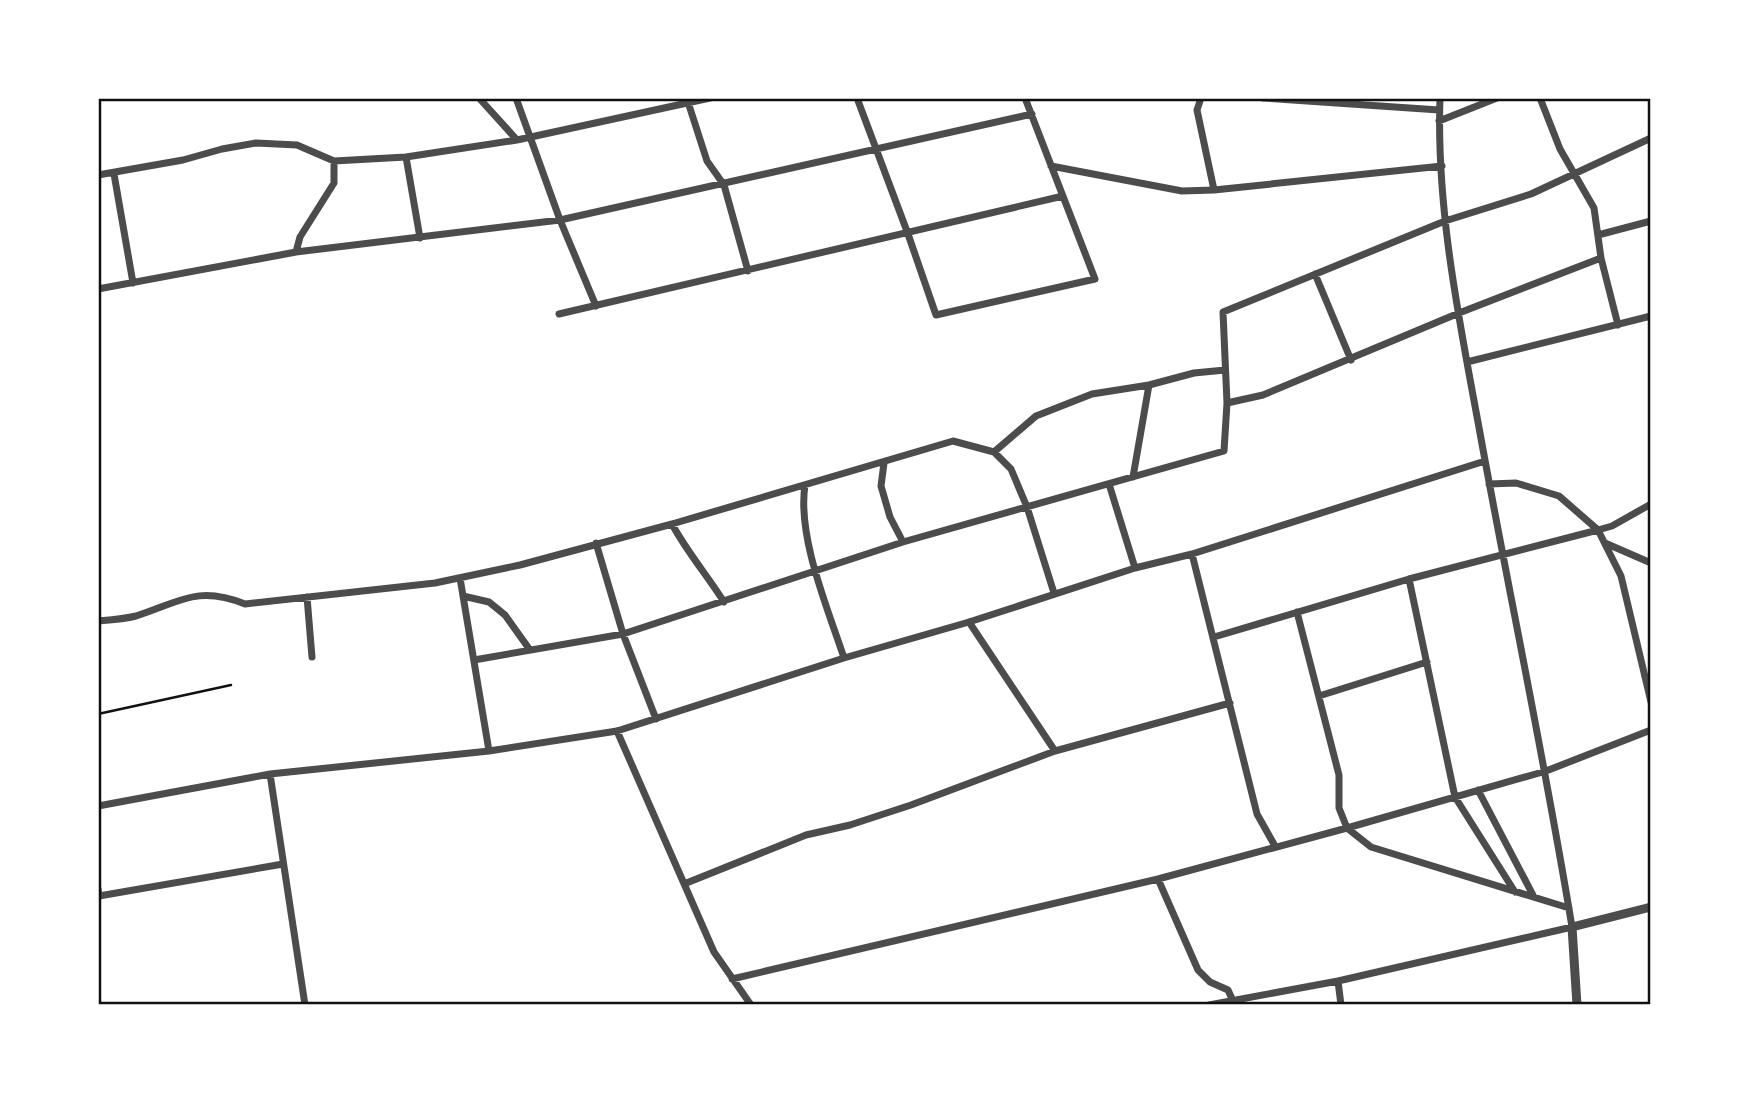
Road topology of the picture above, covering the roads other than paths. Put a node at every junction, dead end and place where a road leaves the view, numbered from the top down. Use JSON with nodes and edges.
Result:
{"nodes":[{"id":1,"x":479,"y":98,"type":"edge"},
{"id":2,"x":516,"y":98,"type":"edge"},
{"id":3,"x":710,"y":98,"type":"edge"},
{"id":4,"x":857,"y":98,"type":"edge"},
{"id":5,"x":1026,"y":98,"type":"edge"},
{"id":6,"x":1201,"y":98,"type":"edge"},
{"id":7,"x":1263,"y":98,"type":"edge"},
{"id":8,"x":1440,"y":98,"type":"edge"},
{"id":9,"x":1497,"y":98,"type":"edge"},
{"id":10,"x":1540,"y":98,"type":"edge"},
{"id":11,"x":688,"y":100,"type":"edge"},
{"id":12,"x":1439,"y":110,"type":"junction"},
{"id":13,"x":1032,"y":114,"type":"junction"},
{"id":14,"x":1439,"y":121,"type":"junction"},
{"id":15,"x":529,"y":137,"type":"junction"},
{"id":16,"x":1651,"y":138,"type":"edge"},
{"id":17,"x":517,"y":140,"type":"junction"},
{"id":18,"x":877,"y":149,"type":"junction"},
{"id":19,"x":406,"y":157,"type":"junction"},
{"id":20,"x":334,"y":161,"type":"junction"},
{"id":21,"x":1051,"y":166,"type":"junction"},
{"id":22,"x":1442,"y":166,"type":"junction"},
{"id":23,"x":114,"y":174,"type":"junction"},
{"id":24,"x":1574,"y":174,"type":"junction"},
{"id":25,"x":98,"y":175,"type":"edge"},
{"id":26,"x":724,"y":185,"type":"junction"},
{"id":27,"x":1214,"y":190,"type":"junction"},
{"id":28,"x":1063,"y":196,"type":"junction"},
{"id":29,"x":560,"y":220,"type":"junction"},
{"id":30,"x":1445,"y":220,"type":"junction"},
{"id":31,"x":1651,"y":221,"type":"edge"},
{"id":32,"x":908,"y":233,"type":"junction"},
{"id":33,"x":1598,"y":234,"type":"junction"},
{"id":34,"x":420,"y":238,"type":"junction"},
{"id":35,"x":296,"y":252,"type":"junction"},
{"id":36,"x":1601,"y":258,"type":"junction"},
{"id":37,"x":748,"y":271,"type":"junction"},
{"id":38,"x":1315,"y":274,"type":"junction"},
{"id":39,"x":133,"y":283,"type":"junction"},
{"id":40,"x":98,"y":289,"type":"edge"},
{"id":41,"x":596,"y":306,"type":"junction"},
{"id":42,"x":1459,"y":313,"type":"junction"},
{"id":43,"x":559,"y":314,"type":"dead end"},
{"id":44,"x":1651,"y":316,"type":"edge"},
{"id":45,"x":1618,"y":324,"type":"junction"},
{"id":46,"x":1351,"y":360,"type":"junction"},
{"id":47,"x":1467,"y":362,"type":"junction"},
{"id":48,"x":1226,"y":370,"type":"junction"},
{"id":49,"x":1149,"y":386,"type":"junction"},
{"id":50,"x":1227,"y":403,"type":"junction"},
{"id":51,"x":994,"y":452,"type":"junction"},
{"id":52,"x":1485,"y":461,"type":"junction"},
{"id":53,"x":884,"y":463,"type":"junction"},
{"id":54,"x":1133,"y":477,"type":"junction"},
{"id":55,"x":1109,"y":484,"type":"junction"},
{"id":56,"x":1489,"y":484,"type":"junction"},
{"id":57,"x":805,"y":485,"type":"junction"},
{"id":58,"x":1651,"y":504,"type":"edge"},
{"id":59,"x":1027,"y":507,"type":"junction"},
{"id":60,"x":672,"y":524,"type":"junction"},
{"id":61,"x":1598,"y":530,"type":"junction"},
{"id":62,"x":903,"y":542,"type":"junction"},
{"id":63,"x":596,"y":543,"type":"junction"},
{"id":64,"x":1604,"y":543,"type":"junction"},
{"id":65,"x":1192,"y":554,"type":"junction"},
{"id":66,"x":1503,"y":556,"type":"junction"},
{"id":67,"x":1651,"y":564,"type":"edge"},
{"id":68,"x":1135,"y":568,"type":"junction"},
{"id":69,"x":816,"y":571,"type":"junction"},
{"id":70,"x":460,"y":578,"type":"junction"},
{"id":71,"x":1409,"y":579,"type":"junction"},
{"id":72,"x":1054,"y":593,"type":"junction"},
{"id":73,"x":463,"y":596,"type":"junction"},
{"id":74,"x":307,"y":597,"type":"junction"},
{"id":75,"x":724,"y":602,"type":"junction"},
{"id":76,"x":1297,"y":612,"type":"junction"},
{"id":77,"x":98,"y":621,"type":"edge"},
{"id":78,"x":969,"y":622,"type":"junction"},
{"id":79,"x":623,"y":634,"type":"junction"},
{"id":80,"x":1214,"y":637,"type":"junction"},
{"id":81,"x":530,"y":650,"type":"junction"},
{"id":82,"x":312,"y":657,"type":"dead end"},
{"id":83,"x":844,"y":658,"type":"junction"},
{"id":84,"x":474,"y":660,"type":"junction"},
{"id":85,"x":1427,"y":662,"type":"junction"},
{"id":86,"x":1319,"y":695,"type":"junction"},
{"id":87,"x":1651,"y":702,"type":"edge"},
{"id":88,"x":1230,"y":703,"type":"junction"},
{"id":89,"x":656,"y":719,"type":"junction"},
{"id":90,"x":1651,"y":730,"type":"edge"},
{"id":91,"x":617,"y":731,"type":"junction"},
{"id":92,"x":489,"y":751,"type":"junction"},
{"id":93,"x":1055,"y":751,"type":"junction"},
{"id":94,"x":1546,"y":771,"type":"junction"},
{"id":95,"x":270,"y":774,"type":"junction"},
{"id":96,"x":1478,"y":790,"type":"junction"},
{"id":97,"x":1455,"y":797,"type":"junction"},
{"id":98,"x":98,"y":806,"type":"edge"},
{"id":99,"x":1347,"y":828,"type":"junction"},
{"id":100,"x":1275,"y":846,"type":"junction"},
{"id":101,"x":283,"y":864,"type":"junction"},
{"id":102,"x":1158,"y":879,"type":"junction"},
{"id":103,"x":684,"y":884,"type":"junction"},
{"id":104,"x":98,"y":888,"type":"edge"},
{"id":105,"x":1515,"y":892,"type":"junction"},
{"id":106,"x":1534,"y":897,"type":"junction"},
{"id":107,"x":1651,"y":907,"type":"edge"},
{"id":108,"x":1569,"y":908,"type":"junction"},
{"id":109,"x":1572,"y":927,"type":"junction"},
{"id":110,"x":732,"y":979,"type":"junction"},
{"id":111,"x":1338,"y":981,"type":"junction"},
{"id":112,"x":1233,"y":1001,"type":"junction"},
{"id":113,"x":305,"y":1005,"type":"edge"},
{"id":114,"x":751,"y":1005,"type":"edge"},
{"id":115,"x":1209,"y":1005,"type":"edge"},
{"id":116,"x":1341,"y":1005,"type":"edge"},
{"id":117,"x":1577,"y":1005,"type":"edge"}],
"edges":[{"from":1,"to":17,"type":"street"},
{"from":2,"to":15,"type":"street"},
{"from":3,"to":11,"type":"street"},
{"from":4,"to":18,"type":"street"},
{"from":5,"to":13,"type":"street"},
{"from":6,"to":27,"type":"street"},
{"from":7,"to":12,"type":"street"},
{"from":8,"to":12,"type":"street"},
{"from":9,"to":14,"type":"street"},
{"from":10,"to":24,"type":"street"},
{"from":11,"to":15,"type":"street"},
{"from":11,"to":26,"type":"street"},
{"from":12,"to":14,"type":"street"},
{"from":13,"to":18,"type":"street"},
{"from":13,"to":21,"type":"street"},
{"from":14,"to":22,"type":"street"},
{"from":15,"to":17,"type":"street"},
{"from":15,"to":29,"type":"street"},
{"from":16,"to":24,"type":"street"},
{"from":17,"to":19,"type":"street"},
{"from":18,"to":26,"type":"street"},
{"from":18,"to":32,"type":"street"},
{"from":19,"to":20,"type":"street"},
{"from":19,"to":34,"type":"street"},
{"from":20,"to":23,"type":"street"},
{"from":20,"to":35,"type":"street"},
{"from":21,"to":27,"type":"street"},
{"from":21,"to":28,"type":"street"},
{"from":22,"to":27,"type":"street"},
{"from":22,"to":30,"type":"street"},
{"from":23,"to":25,"type":"street"},
{"from":23,"to":39,"type":"street"},
{"from":24,"to":30,"type":"street"},
{"from":24,"to":33,"type":"street"},
{"from":26,"to":29,"type":"street"},
{"from":26,"to":37,"type":"street"},
{"from":28,"to":32,"type":"street"},
{"from":28,"to":32,"type":"street"},
{"from":29,"to":34,"type":"street"},
{"from":29,"to":41,"type":"street"},
{"from":30,"to":38,"type":"street"},
{"from":30,"to":42,"type":"street"},
{"from":31,"to":33,"type":"street"},
{"from":32,"to":37,"type":"street"},
{"from":33,"to":36,"type":"street"},
{"from":34,"to":35,"type":"street"},
{"from":35,"to":39,"type":"street"},
{"from":36,"to":42,"type":"street"},
{"from":36,"to":45,"type":"street"},
{"from":37,"to":41,"type":"street"},
{"from":38,"to":46,"type":"street"},
{"from":38,"to":48,"type":"street"},
{"from":39,"to":40,"type":"street"},
{"from":41,"to":43,"type":"street"},
{"from":42,"to":46,"type":"street"},
{"from":42,"to":47,"type":"street"},
{"from":44,"to":45,"type":"street"},
{"from":45,"to":47,"type":"street"},
{"from":46,"to":50,"type":"street"},
{"from":47,"to":52,"type":"street"},
{"from":48,"to":49,"type":"street"},
{"from":48,"to":50,"type":"street"},
{"from":49,"to":51,"type":"street"},
{"from":49,"to":54,"type":"street"},
{"from":50,"to":54,"type":"street"},
{"from":51,"to":53,"type":"street"},
{"from":51,"to":59,"type":"street"},
{"from":52,"to":56,"type":"street"},
{"from":52,"to":65,"type":"street"},
{"from":53,"to":57,"type":"street"},
{"from":53,"to":62,"type":"street"},
{"from":54,"to":55,"type":"street"},
{"from":55,"to":59,"type":"street"},
{"from":55,"to":68,"type":"street"},
{"from":56,"to":61,"type":"street"},
{"from":56,"to":66,"type":"street"},
{"from":57,"to":60,"type":"street"},
{"from":57,"to":69,"type":"street"},
{"from":58,"to":61,"type":"street"},
{"from":59,"to":62,"type":"street"},
{"from":59,"to":72,"type":"street"},
{"from":60,"to":63,"type":"street"},
{"from":60,"to":75,"type":"street"},
{"from":61,"to":64,"type":"street"},
{"from":61,"to":66,"type":"street"},
{"from":62,"to":69,"type":"street"},
{"from":63,"to":70,"type":"street"},
{"from":63,"to":79,"type":"street"},
{"from":64,"to":67,"type":"street"},
{"from":64,"to":87,"type":"street"},
{"from":65,"to":68,"type":"street"},
{"from":65,"to":80,"type":"street"},
{"from":66,"to":71,"type":"street"},
{"from":66,"to":94,"type":"street"},
{"from":68,"to":72,"type":"street"},
{"from":69,"to":75,"type":"street"},
{"from":69,"to":83,"type":"street"},
{"from":70,"to":73,"type":"street"},
{"from":70,"to":74,"type":"street"},
{"from":71,"to":76,"type":"street"},
{"from":71,"to":85,"type":"street"},
{"from":72,"to":78,"type":"street"},
{"from":73,"to":81,"type":"street"},
{"from":73,"to":84,"type":"street"},
{"from":74,"to":77,"type":"street"},
{"from":74,"to":82,"type":"street"},
{"from":75,"to":79,"type":"street"},
{"from":76,"to":80,"type":"street"},
{"from":76,"to":86,"type":"street"},
{"from":78,"to":83,"type":"street"},
{"from":78,"to":93,"type":"street"},
{"from":79,"to":81,"type":"street"},
{"from":79,"to":89,"type":"street"},
{"from":80,"to":88,"type":"street"},
{"from":81,"to":84,"type":"street"},
{"from":83,"to":89,"type":"street"},
{"from":84,"to":92,"type":"street"},
{"from":85,"to":86,"type":"street"},
{"from":85,"to":97,"type":"street"},
{"from":86,"to":99,"type":"street"},
{"from":88,"to":93,"type":"street"},
{"from":88,"to":100,"type":"street"},
{"from":89,"to":91,"type":"street"},
{"from":90,"to":94,"type":"street"},
{"from":91,"to":92,"type":"street"},
{"from":91,"to":103,"type":"street"},
{"from":92,"to":95,"type":"street"},
{"from":93,"to":103,"type":"street"},
{"from":94,"to":96,"type":"street"},
{"from":94,"to":108,"type":"street"},
{"from":95,"to":98,"type":"street"},
{"from":95,"to":101,"type":"street"},
{"from":96,"to":97,"type":"street"},
{"from":96,"to":106,"type":"street"},
{"from":97,"to":99,"type":"street"},
{"from":97,"to":105,"type":"street"},
{"from":99,"to":100,"type":"street"},
{"from":99,"to":105,"type":"street"},
{"from":100,"to":102,"type":"street"},
{"from":101,"to":104,"type":"street"},
{"from":101,"to":113,"type":"street"},
{"from":102,"to":110,"type":"street"},
{"from":102,"to":112,"type":"street"},
{"from":103,"to":110,"type":"street"},
{"from":105,"to":106,"type":"street"},
{"from":106,"to":108,"type":"street"},
{"from":107,"to":109,"type":"street"},
{"from":108,"to":109,"type":"street"},
{"from":109,"to":111,"type":"street"},
{"from":109,"to":117,"type":"street"},
{"from":110,"to":114,"type":"street"},
{"from":111,"to":112,"type":"street"},
{"from":111,"to":116,"type":"street"},
{"from":112,"to":115,"type":"street"}]}
